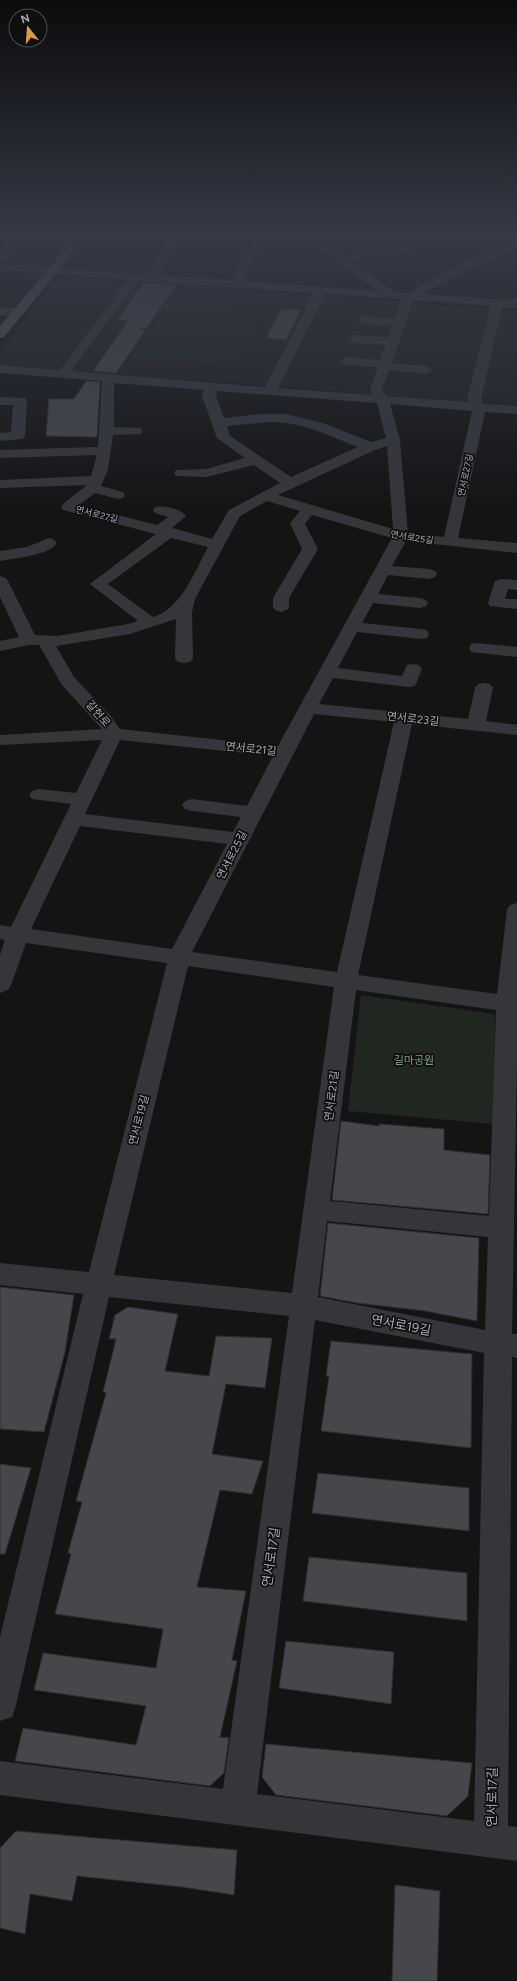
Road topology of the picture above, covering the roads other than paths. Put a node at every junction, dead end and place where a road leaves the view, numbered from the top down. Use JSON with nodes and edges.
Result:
{"nodes":[{"id":1,"x":98,"y":326,"type":"edge"},
{"id":2,"x":303,"y":326,"type":"edge"},
{"id":3,"x":398,"y":326,"type":"edge"},
{"id":4,"x":492,"y":326,"type":"edge"},
{"id":5,"x":354,"y":339,"type":"dead end"},
{"id":6,"x":392,"y":342,"type":"junction"},
{"id":7,"x":346,"y":361,"type":"dead end"},
{"id":8,"x":384,"y":365,"type":"junction"},
{"id":9,"x":0,"y":369,"type":"edge"},
{"id":10,"x":426,"y":370,"type":"dead end"},
{"id":11,"x":66,"y":374,"type":"junction"},
{"id":12,"x":108,"y":379,"type":"junction"},
{"id":13,"x":211,"y":387,"type":"junction"},
{"id":14,"x":270,"y":391,"type":"junction"},
{"id":15,"x":382,"y":399,"type":"junction"},
{"id":16,"x":0,"y":401,"type":"edge"},
{"id":17,"x":479,"y":407,"type":"junction"},
{"id":18,"x":517,"y":410,"type":"edge"},
{"id":19,"x":219,"y":423,"type":"junction"},
{"id":20,"x":106,"y":431,"type":"junction"},
{"id":21,"x":136,"y":431,"type":"dead end"},
{"id":22,"x":0,"y":437,"type":"edge"},
{"id":23,"x":393,"y":440,"type":"junction"},
{"id":24,"x":370,"y":448,"type":"junction"},
{"id":25,"x":105,"y":451,"type":"junction"},
{"id":26,"x":0,"y":454,"type":"edge"},
{"id":27,"x":255,"y":460,"type":"junction"},
{"id":28,"x":182,"y":473,"type":"dead end"},
{"id":29,"x":290,"y":483,"type":"junction"},
{"id":30,"x":0,"y":484,"type":"edge"},
{"id":31,"x":94,"y":484,"type":"junction"},
{"id":32,"x":118,"y":495,"type":"dead end"},
{"id":33,"x":265,"y":496,"type":"junction"},
{"id":34,"x":160,"y":510,"type":"dead end"},
{"id":35,"x":309,"y":510,"type":"junction"},
{"id":36,"x":164,"y":531,"type":"junction"},
{"id":37,"x":401,"y":536,"type":"junction"},
{"id":38,"x":450,"y":542,"type":"junction"},
{"id":39,"x":49,"y":543,"type":"dead end"},
{"id":40,"x":216,"y":545,"type":"junction"},
{"id":41,"x":517,"y":548,"type":"edge"},
{"id":42,"x":0,"y":556,"type":"edge"},
{"id":43,"x":383,"y":570,"type":"junction"},
{"id":44,"x":429,"y":574,"type":"dead end"},
{"id":45,"x":0,"y":581,"type":"edge"},
{"id":46,"x":517,"y":585,"type":"edge"},
{"id":47,"x":368,"y":598,"type":"junction"},
{"id":48,"x":188,"y":599,"type":"junction"},
{"id":49,"x":420,"y":603,"type":"dead end"},
{"id":50,"x":517,"y":604,"type":"edge"},
{"id":51,"x":281,"y":606,"type":"dead end"},
{"id":52,"x":151,"y":623,"type":"junction"},
{"id":53,"x":352,"y":627,"type":"junction"},
{"id":54,"x":421,"y":634,"type":"dead end"},
{"id":55,"x":36,"y":640,"type":"junction"},
{"id":56,"x":0,"y":646,"type":"edge"},
{"id":57,"x":478,"y":648,"type":"dead end"},
{"id":58,"x":517,"y":652,"type":"edge"},
{"id":59,"x":184,"y":658,"type":"dead end"},
{"id":60,"x":413,"y":669,"type":"dead end"},
{"id":61,"x":328,"y":672,"type":"junction"},
{"id":62,"x":484,"y":688,"type":"dead end"},
{"id":63,"x":309,"y":708,"type":"junction"},
{"id":64,"x":404,"y":718,"type":"junction"},
{"id":65,"x":476,"y":726,"type":"junction"},
{"id":66,"x":517,"y":730,"type":"edge"},
{"id":67,"x":114,"y":734,"type":"junction"},
{"id":68,"x":0,"y":740,"type":"edge"},
{"id":69,"x":284,"y":752,"type":"junction"},
{"id":70,"x":39,"y":796,"type":"dead end"},
{"id":71,"x":83,"y":799,"type":"junction"},
{"id":72,"x":192,"y":805,"type":"dead end"},
{"id":73,"x":253,"y":814,"type":"junction"},
{"id":74,"x":73,"y":819,"type":"junction"},
{"id":75,"x":240,"y":839,"type":"junction"},
{"id":76,"x":517,"y":910,"type":"edge"},
{"id":77,"x":9,"y":933,"type":"edge"},
{"id":78,"x":179,"y":957,"type":"junction"},
{"id":79,"x":346,"y":981,"type":"junction"},
{"id":80,"x":0,"y":985,"type":"edge"},
{"id":81,"x":512,"y":1005,"type":"edge"},
{"id":82,"x":317,"y":1210,"type":"junction"},
{"id":83,"x":502,"y":1228,"type":"junction"},
{"id":84,"x":0,"y":1274,"type":"edge"},
{"id":85,"x":99,"y":1283,"type":"junction"},
{"id":86,"x":304,"y":1306,"type":"junction"},
{"id":87,"x":508,"y":1345,"type":"edge"},
{"id":88,"x":0,"y":1705,"type":"edge"},
{"id":89,"x":0,"y":1778,"type":"edge"},
{"id":90,"x":238,"y":1808,"type":"junction"},
{"id":91,"x":504,"y":1842,"type":"edge"}],
"edges":[{"from":1,"to":11,"type":"street"},
{"from":2,"to":14,"type":"street"},
{"from":3,"to":6,"type":"street"},
{"from":4,"to":17,"type":"street","name":"연서로27길"},
{"from":5,"to":6,"type":"street"},
{"from":6,"to":8,"type":"street"},
{"from":7,"to":8,"type":"street"},
{"from":8,"to":10,"type":"street"},
{"from":8,"to":15,"type":"street"},
{"from":9,"to":11,"type":"street"},
{"from":11,"to":12,"type":"street"},
{"from":12,"to":13,"type":"street"},
{"from":12,"to":20,"type":"street"},
{"from":13,"to":14,"type":"street"},
{"from":13,"to":19,"type":"street"},
{"from":14,"to":15,"type":"street"},
{"from":15,"to":17,"type":"street"},
{"from":15,"to":23,"type":"street"},
{"from":16,"to":22,"type":"street"},
{"from":17,"to":18,"type":"street"},
{"from":17,"to":38,"type":"street","name":"연서로27길"},
{"from":19,"to":24,"type":"street"},
{"from":19,"to":27,"type":"street"},
{"from":20,"to":21,"type":"street"},
{"from":20,"to":25,"type":"street"},
{"from":23,"to":24,"type":"street"},
{"from":23,"to":37,"type":"street"},
{"from":24,"to":29,"type":"street"},
{"from":25,"to":26,"type":"street"},
{"from":25,"to":31,"type":"street"},
{"from":27,"to":28,"type":"street"},
{"from":27,"to":29,"type":"street"},
{"from":29,"to":33,"type":"street"},
{"from":30,"to":31,"type":"street"},
{"from":31,"to":32,"type":"street"},
{"from":31,"to":36,"type":"street","name":"연서로27길"},
{"from":33,"to":35,"type":"street","name":"연서로25길"},
{"from":33,"to":40,"type":"street"},
{"from":34,"to":36,"type":"street"},
{"from":35,"to":37,"type":"street","name":"연서로25길"},
{"from":35,"to":51,"type":"street"},
{"from":36,"to":40,"type":"street","name":"연서로27길"},
{"from":36,"to":52,"type":"street"},
{"from":37,"to":38,"type":"street","name":"연서로25길"},
{"from":37,"to":43,"type":"street","name":"연서로21길"},
{"from":38,"to":41,"type":"street","name":"연서로25길"},
{"from":39,"to":42,"type":"street"},
{"from":40,"to":48,"type":"street"},
{"from":43,"to":44,"type":"street"},
{"from":43,"to":47,"type":"street","name":"연서로21길"},
{"from":45,"to":55,"type":"street","name":"갈현로"},
{"from":46,"to":50,"type":"street"},
{"from":47,"to":49,"type":"street"},
{"from":47,"to":53,"type":"street","name":"연서로21길"},
{"from":48,"to":52,"type":"street"},
{"from":48,"to":59,"type":"street"},
{"from":52,"to":55,"type":"street"},
{"from":53,"to":54,"type":"street"},
{"from":53,"to":61,"type":"street","name":"연서로21길"},
{"from":55,"to":56,"type":"street"},
{"from":55,"to":67,"type":"street","name":"갈현로"},
{"from":57,"to":58,"type":"street"},
{"from":60,"to":61,"type":"street"},
{"from":61,"to":63,"type":"street","name":"연서로21길"},
{"from":62,"to":65,"type":"street"},
{"from":63,"to":64,"type":"street","name":"연서로23길"},
{"from":63,"to":69,"type":"street","name":"연서로21길"},
{"from":64,"to":65,"type":"street","name":"연서로23길"},
{"from":64,"to":79,"type":"street","name":"연서로21길"},
{"from":65,"to":66,"type":"street","name":"연서로23길"},
{"from":67,"to":68,"type":"street","name":"갈현로"},
{"from":67,"to":69,"type":"street","name":"연서로21길"},
{"from":67,"to":71,"type":"street"},
{"from":69,"to":73,"type":"street","name":"연서로25길"},
{"from":70,"to":71,"type":"street"},
{"from":71,"to":74,"type":"street"},
{"from":72,"to":73,"type":"street"},
{"from":73,"to":75,"type":"street","name":"연서로25길"},
{"from":74,"to":75,"type":"street"},
{"from":74,"to":77,"type":"street"},
{"from":75,"to":78,"type":"street","name":"연서로25길"},
{"from":76,"to":81,"type":"street"},
{"from":77,"to":78,"type":"street"},
{"from":77,"to":80,"type":"street"},
{"from":78,"to":79,"type":"street"},
{"from":78,"to":85,"type":"street","name":"연서로19길"},
{"from":79,"to":81,"type":"street"},
{"from":79,"to":82,"type":"street","name":"연서로21길"},
{"from":81,"to":83,"type":"street"},
{"from":82,"to":83,"type":"street"},
{"from":82,"to":86,"type":"street"},
{"from":83,"to":87,"type":"street"},
{"from":84,"to":85,"type":"street","name":"연서로19길"},
{"from":85,"to":86,"type":"street","name":"연서로19길"},
{"from":85,"to":88,"type":"street"},
{"from":86,"to":87,"type":"street","name":"연서로19길"},
{"from":86,"to":90,"type":"street","name":"연서로17길"},
{"from":87,"to":91,"type":"street","name":"연서로17길"},
{"from":89,"to":90,"type":"street","name":"연서로17길"},
{"from":90,"to":91,"type":"street","name":"연서로17길"}]}
